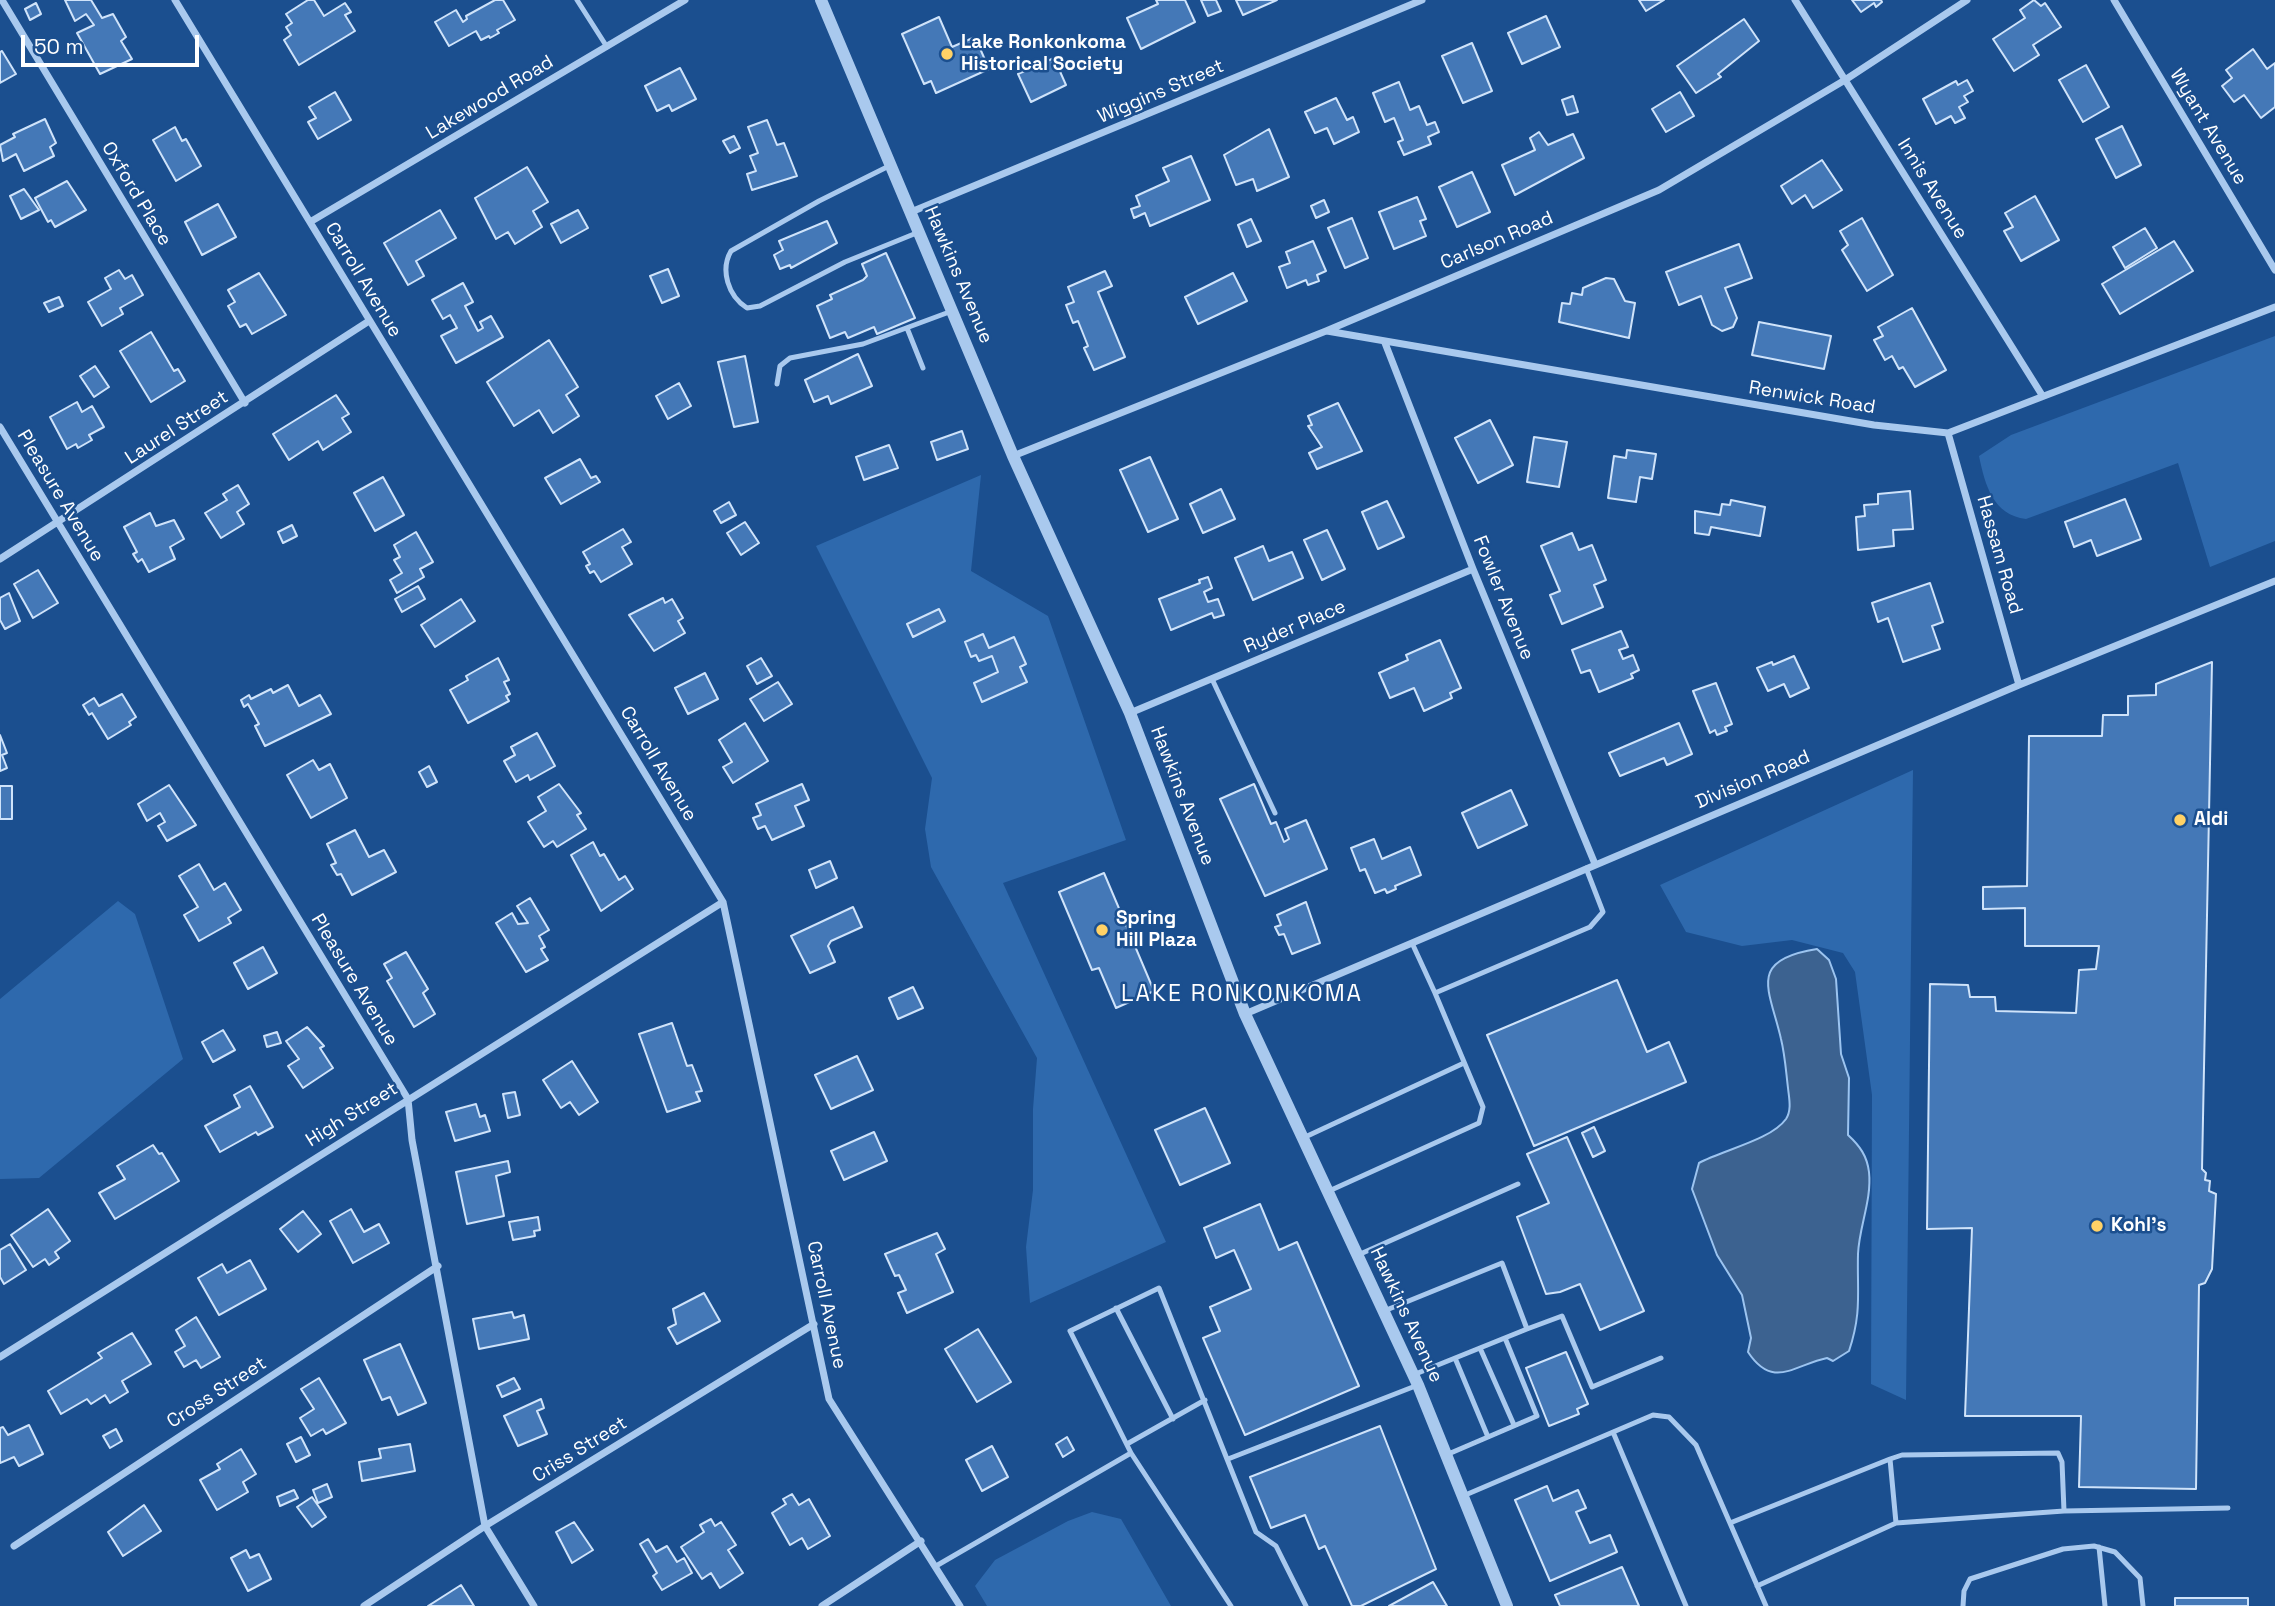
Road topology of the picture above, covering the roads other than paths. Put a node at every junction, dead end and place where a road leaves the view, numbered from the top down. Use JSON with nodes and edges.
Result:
{"nodes":[{"id":1,"x":2,"y":0,"type":"edge"},
{"id":2,"x":175,"y":0,"type":"edge"},
{"id":3,"x":578,"y":0,"type":"edge"},
{"id":4,"x":685,"y":0,"type":"edge"},
{"id":5,"x":821,"y":0,"type":"edge"},
{"id":6,"x":1422,"y":0,"type":"edge"},
{"id":7,"x":1795,"y":0,"type":"edge"},
{"id":8,"x":1966,"y":0,"type":"edge"},
{"id":9,"x":2114,"y":0,"type":"edge"},
{"id":10,"x":607,"y":47,"type":"junction"},
{"id":11,"x":1845,"y":80,"type":"junction"},
{"id":12,"x":891,"y":165,"type":"junction"},
{"id":13,"x":911,"y":212,"type":"junction"},
{"id":14,"x":310,"y":222,"type":"junction"},
{"id":15,"x":919,"y":232,"type":"junction"},
{"id":16,"x":2275,"y":270,"type":"edge"},
{"id":17,"x":2275,"y":307,"type":"edge"},
{"id":18,"x":953,"y":311,"type":"junction"},
{"id":19,"x":369,"y":321,"type":"junction"},
{"id":20,"x":907,"y":328,"type":"junction"},
{"id":21,"x":1326,"y":331,"type":"junction"},
{"id":22,"x":1385,"y":343,"type":"junction"},
{"id":23,"x":923,"y":368,"type":"dead end"},
{"id":24,"x":777,"y":384,"type":"dead end"},
{"id":25,"x":2042,"y":395,"type":"junction"},
{"id":26,"x":245,"y":403,"type":"junction"},
{"id":27,"x":0,"y":427,"type":"edge"},
{"id":28,"x":1948,"y":433,"type":"junction"},
{"id":29,"x":1013,"y":456,"type":"junction"},
{"id":30,"x":58,"y":523,"type":"junction"},
{"id":31,"x":0,"y":559,"type":"edge"},
{"id":32,"x":1473,"y":569,"type":"junction"},
{"id":33,"x":2275,"y":581,"type":"edge"},
{"id":34,"x":1212,"y":679,"type":"junction"},
{"id":35,"x":2020,"y":685,"type":"junction"},
{"id":36,"x":1130,"y":713,"type":"junction"},
{"id":37,"x":1275,"y":813,"type":"dead end"},
{"id":38,"x":1595,"y":864,"type":"junction"},
{"id":39,"x":1586,"y":868,"type":"junction"},
{"id":40,"x":723,"y":902,"type":"junction"},
{"id":41,"x":1412,"y":942,"type":"junction"},
{"id":42,"x":1435,"y":993,"type":"junction"},
{"id":43,"x":1245,"y":1014,"type":"junction"},
{"id":44,"x":1464,"y":1063,"type":"junction"},
{"id":45,"x":408,"y":1099,"type":"junction"},
{"id":46,"x":1303,"y":1138,"type":"junction"},
{"id":47,"x":1518,"y":1184,"type":"dead end"},
{"id":48,"x":1328,"y":1192,"type":"junction"},
{"id":49,"x":1357,"y":1255,"type":"junction"},
{"id":50,"x":438,"y":1266,"type":"junction"},
{"id":51,"x":1116,"y":1308,"type":"junction"},
{"id":52,"x":1384,"y":1311,"type":"junction"},
{"id":53,"x":814,"y":1324,"type":"junction"},
{"id":54,"x":1527,"y":1329,"type":"junction"},
{"id":55,"x":1505,"y":1338,"type":"junction"},
{"id":56,"x":1480,"y":1348,"type":"junction"},
{"id":57,"x":0,"y":1357,"type":"edge"},
{"id":58,"x":1455,"y":1358,"type":"junction"},
{"id":59,"x":1661,"y":1358,"type":"dead end"},
{"id":60,"x":1415,"y":1380,"type":"junction"},
{"id":61,"x":1205,"y":1401,"type":"junction"},
{"id":62,"x":1173,"y":1419,"type":"junction"},
{"id":63,"x":1514,"y":1426,"type":"junction"},
{"id":64,"x":1613,"y":1432,"type":"junction"},
{"id":65,"x":1488,"y":1437,"type":"junction"},
{"id":66,"x":1127,"y":1444,"type":"junction"},
{"id":67,"x":1131,"y":1453,"type":"junction"},
{"id":68,"x":1446,"y":1455,"type":"junction"},
{"id":69,"x":1228,"y":1459,"type":"junction"},
{"id":70,"x":1890,"y":1459,"type":"junction"},
{"id":71,"x":1463,"y":1496,"type":"junction"},
{"id":72,"x":2228,"y":1508,"type":"dead end"},
{"id":73,"x":2064,"y":1511,"type":"junction"},
{"id":74,"x":1730,"y":1523,"type":"junction"},
{"id":75,"x":1896,"y":1523,"type":"junction"},
{"id":76,"x":485,"y":1526,"type":"junction"},
{"id":77,"x":921,"y":1541,"type":"junction"},
{"id":78,"x":13,"y":1546,"type":"dead end"},
{"id":79,"x":2099,"y":1547,"type":"junction"},
{"id":80,"x":936,"y":1566,"type":"junction"},
{"id":81,"x":1757,"y":1586,"type":"junction"},
{"id":82,"x":364,"y":1606,"type":"edge"},
{"id":83,"x":534,"y":1606,"type":"edge"},
{"id":84,"x":822,"y":1606,"type":"edge"},
{"id":85,"x":960,"y":1606,"type":"edge"},
{"id":86,"x":1231,"y":1606,"type":"edge"},
{"id":87,"x":1306,"y":1606,"type":"edge"},
{"id":88,"x":1507,"y":1606,"type":"edge"},
{"id":89,"x":1686,"y":1606,"type":"edge"},
{"id":90,"x":1766,"y":1606,"type":"edge"},
{"id":91,"x":1966,"y":1606,"type":"edge"},
{"id":92,"x":2105,"y":1606,"type":"edge"},
{"id":93,"x":2143,"y":1606,"type":"edge"}],
"edges":[{"from":1,"to":26,"type":"street","name":"Oxford Place"},
{"from":2,"to":14,"type":"street","name":"Carroll Avenue"},
{"from":3,"to":10,"type":"lane"},
{"from":4,"to":10,"type":"street","name":"Lakewood Road"},
{"from":5,"to":12,"type":"street","name":"Hawkins Avenue"},
{"from":6,"to":13,"type":"street","name":"Wiggins Street"},
{"from":7,"to":11,"type":"street","name":"Innis Avenue"},
{"from":8,"to":11,"type":"street","name":"Carlson Road"},
{"from":9,"to":16,"type":"street","name":"Wyant Avenue"},
{"from":10,"to":14,"type":"street","name":"Lakewood Road"},
{"from":11,"to":21,"type":"street","name":"Carlson Road"},
{"from":11,"to":25,"type":"street","name":"Innis Avenue"},
{"from":12,"to":13,"type":"street","name":"Hawkins Avenue"},
{"from":12,"to":15,"type":"lane"},
{"from":13,"to":15,"type":"street","name":"Hawkins Avenue"},
{"from":14,"to":19,"type":"street","name":"Carroll Avenue"},
{"from":15,"to":18,"type":"street","name":"Hawkins Avenue"},
{"from":17,"to":25,"type":"street","name":"Renwick Road"},
{"from":18,"to":20,"type":"lane"},
{"from":18,"to":29,"type":"street","name":"Hawkins Avenue"},
{"from":19,"to":26,"type":"street","name":"Laurel Street"},
{"from":19,"to":40,"type":"street","name":"Carroll Avenue"},
{"from":20,"to":23,"type":"lane"},
{"from":20,"to":24,"type":"lane"},
{"from":21,"to":22,"type":"street","name":"Renwick Road"},
{"from":21,"to":29,"type":"street","name":"Carlson Road"},
{"from":22,"to":28,"type":"street","name":"Renwick Road"},
{"from":22,"to":32,"type":"street","name":"Fowler Avenue"},
{"from":25,"to":28,"type":"street","name":"Renwick Road"},
{"from":26,"to":30,"type":"street","name":"Laurel Street"},
{"from":27,"to":30,"type":"street","name":"Pleasure Avenue"},
{"from":28,"to":35,"type":"street","name":"Hassam Road"},
{"from":29,"to":36,"type":"street","name":"Hawkins Avenue"},
{"from":30,"to":31,"type":"street","name":"Laurel Street"},
{"from":30,"to":45,"type":"street","name":"Pleasure Avenue"},
{"from":32,"to":34,"type":"street","name":"Ryder Place"},
{"from":32,"to":38,"type":"street","name":"Fowler Avenue"},
{"from":33,"to":35,"type":"street","name":"Division Road"},
{"from":34,"to":36,"type":"street","name":"Ryder Place"},
{"from":34,"to":37,"type":"lane"},
{"from":35,"to":38,"type":"street","name":"Division Road"},
{"from":36,"to":43,"type":"street","name":"Hawkins Avenue"},
{"from":38,"to":39,"type":"street","name":"Division Road"},
{"from":39,"to":41,"type":"street","name":"Division Road"},
{"from":39,"to":42,"type":"lane"},
{"from":40,"to":45,"type":"street","name":"High Street"},
{"from":40,"to":53,"type":"street","name":"Carroll Avenue"},
{"from":41,"to":42,"type":"lane"},
{"from":41,"to":43,"type":"street","name":"Division Road"},
{"from":42,"to":44,"type":"lane"},
{"from":43,"to":46,"type":"street","name":"Hawkins Avenue"},
{"from":44,"to":46,"type":"lane"},
{"from":44,"to":48,"type":"lane"},
{"from":45,"to":50,"type":"street","name":"Pleasure Avenue"},
{"from":45,"to":57,"type":"street","name":"High Street"},
{"from":46,"to":48,"type":"street","name":"Hawkins Avenue"},
{"from":47,"to":49,"type":"lane"},
{"from":48,"to":49,"type":"street","name":"Hawkins Avenue"},
{"from":49,"to":52,"type":"street","name":"Hawkins Avenue"},
{"from":50,"to":76,"type":"street","name":"Pleasure Avenue"},
{"from":50,"to":78,"type":"street","name":"Cross Street"},
{"from":51,"to":61,"type":"lane"},
{"from":51,"to":62,"type":"lane"},
{"from":51,"to":66,"type":"lane"},
{"from":52,"to":54,"type":"lane"},
{"from":52,"to":60,"type":"street","name":"Hawkins Avenue"},
{"from":53,"to":76,"type":"street","name":"Criss Street"},
{"from":53,"to":77,"type":"street","name":"Carroll Avenue"},
{"from":54,"to":55,"type":"lane"},
{"from":54,"to":59,"type":"lane"},
{"from":55,"to":56,"type":"lane"},
{"from":55,"to":63,"type":"lane"},
{"from":56,"to":58,"type":"lane"},
{"from":56,"to":63,"type":"lane"},
{"from":58,"to":60,"type":"lane"},
{"from":58,"to":65,"type":"lane"},
{"from":60,"to":68,"type":"street","name":"Hawkins Avenue"},
{"from":60,"to":69,"type":"lane"},
{"from":61,"to":62,"type":"lane"},
{"from":61,"to":69,"type":"lane"},
{"from":62,"to":66,"type":"lane"},
{"from":63,"to":65,"type":"lane"},
{"from":64,"to":71,"type":"lane"},
{"from":64,"to":74,"type":"lane"},
{"from":64,"to":89,"type":"lane"},
{"from":65,"to":68,"type":"lane"},
{"from":66,"to":67,"type":"lane"},
{"from":67,"to":80,"type":"lane"},
{"from":67,"to":86,"type":"lane"},
{"from":68,"to":71,"type":"street","name":"Hawkins Avenue"},
{"from":69,"to":87,"type":"lane"},
{"from":70,"to":73,"type":"lane"},
{"from":70,"to":74,"type":"lane"},
{"from":70,"to":75,"type":"lane"},
{"from":71,"to":88,"type":"street","name":"Hawkins Avenue"},
{"from":72,"to":73,"type":"lane"},
{"from":73,"to":75,"type":"lane"},
{"from":74,"to":81,"type":"lane"},
{"from":75,"to":81,"type":"lane"},
{"from":76,"to":82,"type":"street","name":"Criss Street"},
{"from":76,"to":83,"type":"street","name":"Pleasure Avenue"},
{"from":77,"to":80,"type":"street","name":"Carroll Avenue"},
{"from":77,"to":84,"type":"street"},
{"from":79,"to":91,"type":"lane"},
{"from":79,"to":92,"type":"lane"},
{"from":79,"to":93,"type":"lane"},
{"from":80,"to":85,"type":"street","name":"Carroll Avenue"},
{"from":81,"to":90,"type":"lane"}]}
